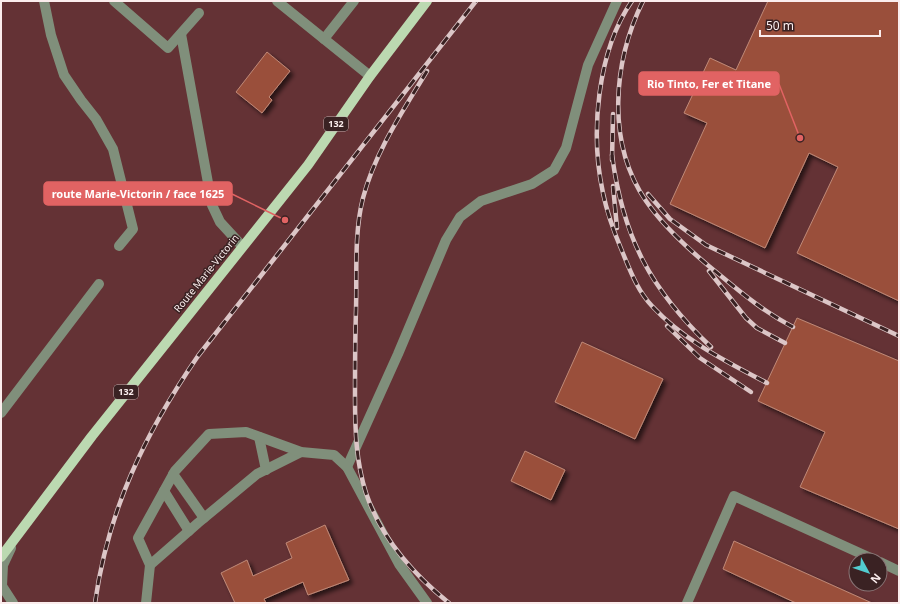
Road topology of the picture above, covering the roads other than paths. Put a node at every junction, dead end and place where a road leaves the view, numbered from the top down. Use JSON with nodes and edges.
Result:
{"nodes":[{"id":1,"x":44,"y":1,"type":"edge"},
{"id":2,"x":114,"y":1,"type":"edge"},
{"id":3,"x":277,"y":1,"type":"edge"},
{"id":4,"x":354,"y":1,"type":"edge"},
{"id":5,"x":427,"y":1,"type":"edge"},
{"id":6,"x":617,"y":1,"type":"edge"},
{"id":7,"x":199,"y":13,"type":"dead end"},
{"id":8,"x":181,"y":34,"type":"junction"},
{"id":9,"x":324,"y":39,"type":"junction"},
{"id":10,"x":370,"y":76,"type":"junction"},
{"id":11,"x":119,"y":246,"type":"dead end"},
{"id":12,"x":242,"y":246,"type":"junction"},
{"id":13,"x":99,"y":284,"type":"dead end"},
{"id":14,"x":1,"y":413,"type":"edge"},
{"id":15,"x":259,"y":437,"type":"junction"},
{"id":16,"x":301,"y":452,"type":"junction"},
{"id":17,"x":348,"y":466,"type":"junction"},
{"id":18,"x":266,"y":470,"type":"junction"},
{"id":19,"x":174,"y":474,"type":"junction"},
{"id":20,"x":164,"y":491,"type":"junction"},
{"id":21,"x":204,"y":518,"type":"junction"},
{"id":22,"x":188,"y":531,"type":"junction"},
{"id":23,"x":13,"y":541,"type":"junction"},
{"id":24,"x":857,"y":552,"type":"edge"},
{"id":25,"x":1,"y":557,"type":"edge"},
{"id":26,"x":150,"y":566,"type":"junction"},
{"id":27,"x":888,"y":566,"type":"edge"},
{"id":28,"x":899,"y":571,"type":"edge"},
{"id":29,"x":13,"y":603,"type":"edge"},
{"id":30,"x":146,"y":603,"type":"edge"},
{"id":31,"x":427,"y":603,"type":"edge"},
{"id":32,"x":687,"y":603,"type":"edge"}],
"edges":[{"from":1,"to":11,"type":"lane"},
{"from":2,"to":8,"type":"lane"},
{"from":3,"to":9,"type":"lane"},
{"from":4,"to":9,"type":"lane"},
{"from":5,"to":10,"type":"main road","name":"Route Marie-Victorin","number":"132"},
{"from":6,"to":17,"type":"lane"},
{"from":7,"to":8,"type":"lane"},
{"from":8,"to":12,"type":"lane"},
{"from":9,"to":10,"type":"lane"},
{"from":10,"to":12,"type":"main road","name":"Route Marie-Victorin","number":"132"},
{"from":12,"to":23,"type":"main road","name":"Route Marie-Victorin","number":"132"},
{"from":13,"to":14,"type":"lane"},
{"from":15,"to":16,"type":"lane"},
{"from":15,"to":18,"type":"lane"},
{"from":15,"to":19,"type":"lane"},
{"from":16,"to":17,"type":"lane"},
{"from":16,"to":18,"type":"lane"},
{"from":17,"to":31,"type":"lane"},
{"from":18,"to":21,"type":"lane"},
{"from":19,"to":20,"type":"lane"},
{"from":19,"to":21,"type":"lane"},
{"from":20,"to":22,"type":"lane"},
{"from":20,"to":26,"type":"lane"},
{"from":21,"to":22,"type":"lane"},
{"from":22,"to":26,"type":"lane"},
{"from":23,"to":25,"type":"main road","name":"Route Marie-Victorin","number":"132"},
{"from":23,"to":29,"type":"lane"},
{"from":24,"to":32,"type":"lane"},
{"from":26,"to":30,"type":"lane"},
{"from":27,"to":28,"type":"lane"}]}
